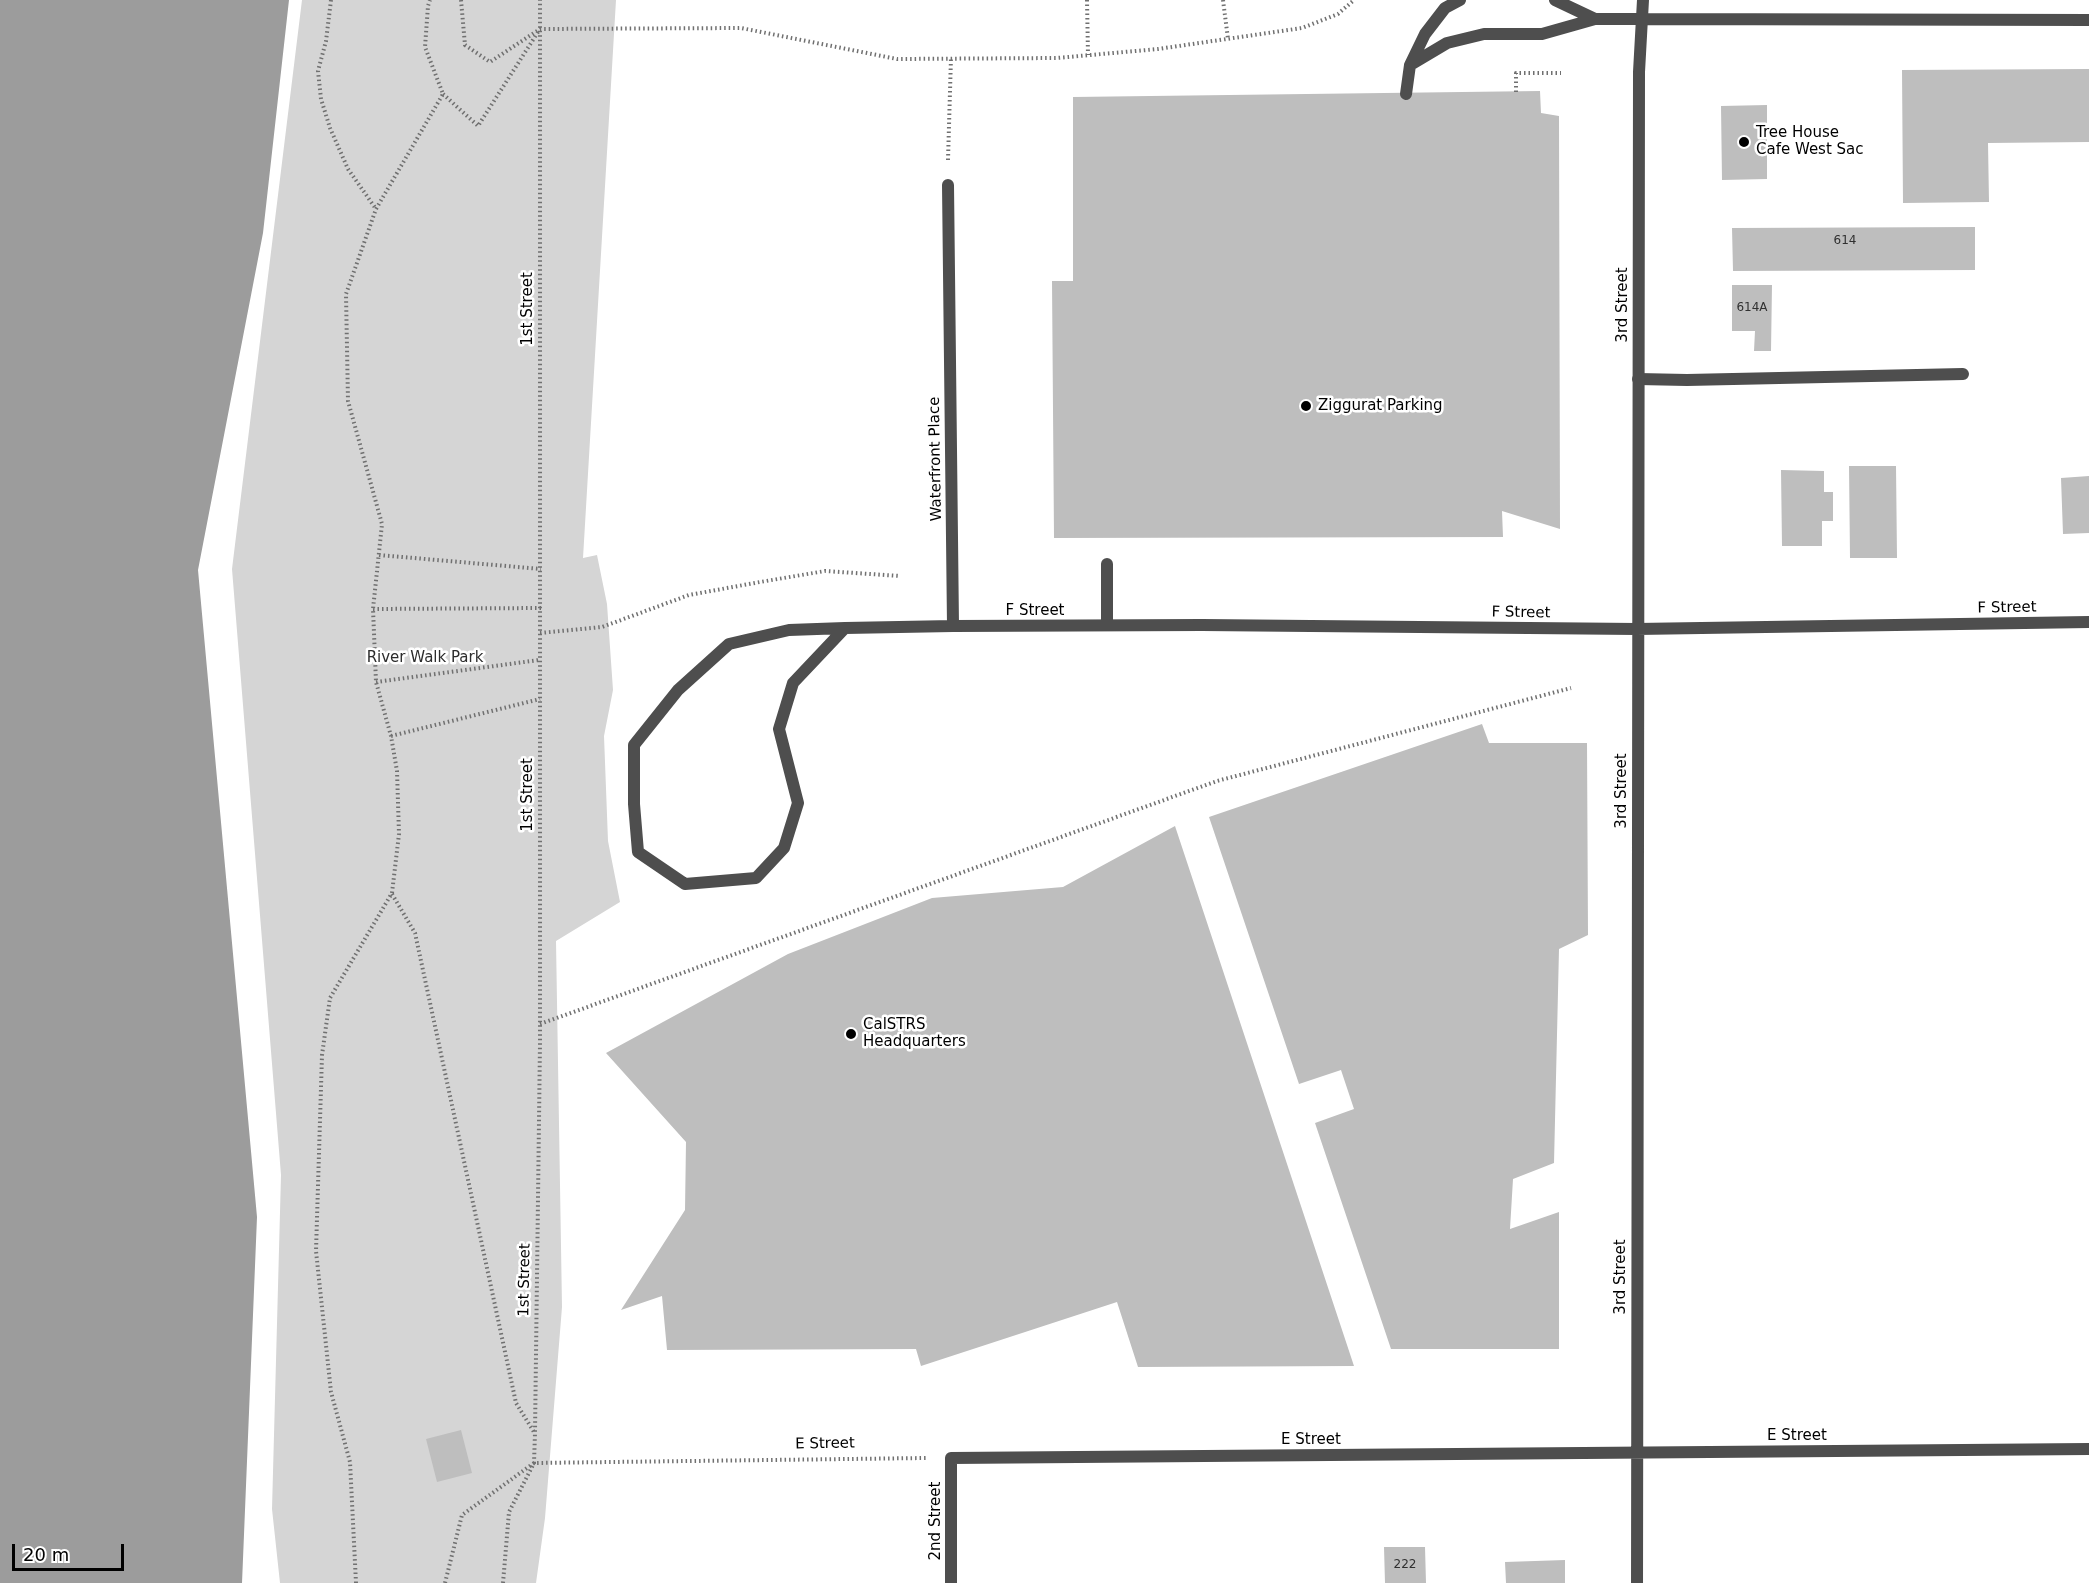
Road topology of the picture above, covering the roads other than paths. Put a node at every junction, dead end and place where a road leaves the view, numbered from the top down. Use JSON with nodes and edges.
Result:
{"nodes":[{"id":1,"x":1460,"y":0,"type":"edge"},
{"id":2,"x":1555,"y":0,"type":"edge"},
{"id":3,"x":1643,"y":0,"type":"edge"},
{"id":4,"x":1595,"y":19,"type":"junction"},
{"id":5,"x":1642,"y":20,"type":"junction"},
{"id":6,"x":2089,"y":20,"type":"edge"},
{"id":7,"x":1410,"y":65,"type":"junction"},
{"id":8,"x":1406,"y":94,"type":"dead end"},
{"id":9,"x":948,"y":185,"type":"road end"},
{"id":10,"x":1963,"y":374,"type":"dead end"},
{"id":11,"x":1638,"y":379,"type":"junction"},
{"id":12,"x":1107,"y":564,"type":"dead end"},
{"id":13,"x":2089,"y":622,"type":"edge"},
{"id":14,"x":1107,"y":625,"type":"junction"},
{"id":15,"x":953,"y":626,"type":"junction"},
{"id":16,"x":845,"y":628,"type":"junction"},
{"id":17,"x":1637,"y":629,"type":"junction"},
{"id":18,"x":2089,"y":1449,"type":"edge"},
{"id":19,"x":1636,"y":1452,"type":"junction"},
{"id":20,"x":951,"y":1458,"type":"joint"},
{"id":21,"x":951,"y":1583,"type":"edge"},
{"id":22,"x":1637,"y":1583,"type":"edge"}],
"edges":[{"from":1,"to":7,"type":"street"},
{"from":2,"to":4,"type":"street"},
{"from":3,"to":5,"type":"street","name":"3rd Street"},
{"from":4,"to":5,"type":"street"},
{"from":4,"to":7,"type":"street"},
{"from":5,"to":6,"type":"street"},
{"from":5,"to":11,"type":"street","name":"3rd Street"},
{"from":7,"to":8,"type":"street"},
{"from":9,"to":15,"type":"street","name":"Waterfront Place"},
{"from":10,"to":11,"type":"street"},
{"from":11,"to":17,"type":"street","name":"3rd Street"},
{"from":12,"to":14,"type":"street"},
{"from":13,"to":17,"type":"street","name":"F Street"},
{"from":14,"to":15,"type":"street","name":"F Street"},
{"from":14,"to":17,"type":"street","name":"F Street"},
{"from":15,"to":16,"type":"street"},
{"from":16,"to":16,"type":"street"},
{"from":17,"to":19,"type":"street","name":"3rd Street"},
{"from":18,"to":19,"type":"street","name":"E Street"},
{"from":19,"to":20,"type":"street","name":"E Street"},
{"from":19,"to":22,"type":"street","name":"3rd Street"},
{"from":20,"to":21,"type":"street","name":"2nd Street"}]}
